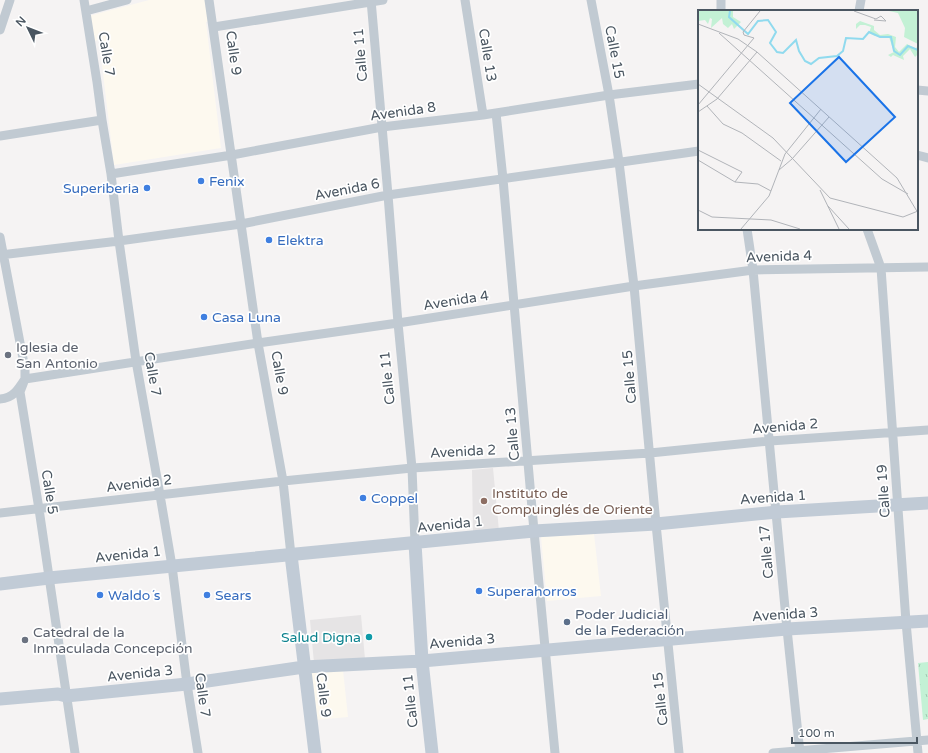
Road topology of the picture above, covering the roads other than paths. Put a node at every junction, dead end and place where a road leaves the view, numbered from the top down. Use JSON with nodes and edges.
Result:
{"nodes":[{"id":1,"x":10,"y":0,"type":"edge"},
{"id":2,"x":84,"y":0,"type":"edge"},
{"id":3,"x":127,"y":0,"type":"edge"},
{"id":4,"x":209,"y":0,"type":"edge"},
{"id":5,"x":383,"y":0,"type":"edge"},
{"id":6,"x":465,"y":0,"type":"edge"},
{"id":7,"x":591,"y":0,"type":"edge"},
{"id":8,"x":861,"y":0,"type":"edge"},
{"id":9,"x":371,"y":1,"type":"edge"},
{"id":10,"x":859,"y":10,"type":"edge"},
{"id":11,"x":86,"y":11,"type":"junction"},
{"id":12,"x":214,"y":27,"type":"junction"},
{"id":13,"x":0,"y":30,"type":"edge"},
{"id":14,"x":698,"y":84,"type":"edge"},
{"id":15,"x":918,"y":90,"type":"edge"},
{"id":16,"x":928,"y":91,"type":"edge"},
{"id":17,"x":609,"y":95,"type":"junction"},
{"id":18,"x":496,"y":113,"type":"junction"},
{"id":19,"x":483,"y":115,"type":"junction"},
{"id":20,"x":102,"y":120,"type":"junction"},
{"id":21,"x":382,"y":127,"type":"junction"},
{"id":22,"x":0,"y":136,"type":"edge"},
{"id":23,"x":698,"y":151,"type":"edge"},
{"id":24,"x":232,"y":155,"type":"junction"},
{"id":25,"x":918,"y":155,"type":"edge"},
{"id":26,"x":928,"y":158,"type":"edge"},
{"id":27,"x":619,"y":162,"type":"junction"},
{"id":28,"x":111,"y":174,"type":"junction"},
{"id":29,"x":503,"y":179,"type":"junction"},
{"id":30,"x":388,"y":195,"type":"junction"},
{"id":31,"x":241,"y":224,"type":"junction"},
{"id":32,"x":747,"y":230,"type":"edge"},
{"id":33,"x":867,"y":230,"type":"edge"},
{"id":34,"x":0,"y":237,"type":"edge"},
{"id":35,"x":119,"y":241,"type":"junction"},
{"id":36,"x":1,"y":255,"type":"edge"},
{"id":37,"x":928,"y":267,"type":"edge"},
{"id":38,"x":881,"y":268,"type":"junction"},
{"id":39,"x":753,"y":270,"type":"junction"},
{"id":40,"x":634,"y":286,"type":"junction"},
{"id":41,"x":514,"y":304,"type":"junction"},
{"id":42,"x":398,"y":323,"type":"junction"},
{"id":43,"x":258,"y":343,"type":"junction"},
{"id":44,"x":136,"y":361,"type":"junction"},
{"id":45,"x":25,"y":379,"type":"junction"},
{"id":46,"x":0,"y":399,"type":"edge"},
{"id":47,"x":928,"y":430,"type":"edge"},
{"id":48,"x":892,"y":432,"type":"junction"},
{"id":49,"x":770,"y":441,"type":"junction"},
{"id":50,"x":650,"y":453,"type":"junction"},
{"id":51,"x":528,"y":462,"type":"junction"},
{"id":52,"x":412,"y":468,"type":"junction"},
{"id":53,"x":283,"y":481,"type":"junction"},
{"id":54,"x":160,"y":495,"type":"junction"},
{"id":55,"x":928,"y":503,"type":"edge"},
{"id":56,"x":898,"y":506,"type":"junction"},
{"id":57,"x":39,"y":509,"type":"junction"},
{"id":58,"x":777,"y":512,"type":"junction"},
{"id":59,"x":0,"y":513,"type":"edge"},
{"id":60,"x":656,"y":524,"type":"junction"},
{"id":61,"x":534,"y":531,"type":"junction"},
{"id":62,"x":415,"y":543,"type":"junction"},
{"id":63,"x":291,"y":555,"type":"junction"},
{"id":64,"x":172,"y":566,"type":"junction"},
{"id":65,"x":49,"y":578,"type":"junction"},
{"id":66,"x":0,"y":584,"type":"edge"},
{"id":67,"x":928,"y":621,"type":"edge"},
{"id":68,"x":906,"y":622,"type":"junction"},
{"id":69,"x":787,"y":629,"type":"junction"},
{"id":70,"x":668,"y":640,"type":"junction"},
{"id":71,"x":546,"y":650,"type":"junction"},
{"id":72,"x":422,"y":661,"type":"junction"},
{"id":73,"x":304,"y":668,"type":"junction"},
{"id":74,"x":187,"y":684,"type":"junction"},
{"id":75,"x":66,"y":696,"type":"junction"},
{"id":76,"x":0,"y":699,"type":"edge"},
{"id":77,"x":928,"y":740,"type":"edge"},
{"id":78,"x":916,"y":741,"type":"junction"},
{"id":79,"x":800,"y":751,"type":"edge"},
{"id":80,"x":75,"y":753,"type":"edge"},
{"id":81,"x":198,"y":753,"type":"edge"},
{"id":82,"x":315,"y":753,"type":"edge"},
{"id":83,"x":432,"y":753,"type":"edge"},
{"id":84,"x":555,"y":753,"type":"edge"},
{"id":85,"x":679,"y":753,"type":"edge"},
{"id":86,"x":773,"y":753,"type":"edge"},
{"id":87,"x":918,"y":753,"type":"edge"}],
"edges":[{"from":1,"to":13,"type":"street"},
{"from":2,"to":11,"type":"street","name":"Calle 7"},
{"from":3,"to":11,"type":"street"},
{"from":4,"to":12,"type":"street","name":"Calle 9"},
{"from":5,"to":9,"type":"street"},
{"from":6,"to":19,"type":"street","name":"Calle 13"},
{"from":7,"to":17,"type":"street","name":"Calle 15"},
{"from":8,"to":10,"type":"street"},
{"from":9,"to":12,"type":"street"},
{"from":9,"to":21,"type":"street","name":"Calle 11"},
{"from":11,"to":20,"type":"street","name":"Calle 7"},
{"from":12,"to":24,"type":"street","name":"Calle 9"},
{"from":14,"to":17,"type":"street","name":"Avenida 8"},
{"from":15,"to":16,"type":"street"},
{"from":17,"to":18,"type":"street","name":"Avenida 8"},
{"from":17,"to":27,"type":"street","name":"Calle 15"},
{"from":18,"to":19,"type":"street","name":"Avenida 8"},
{"from":18,"to":29,"type":"street","name":"Calle 13"},
{"from":19,"to":21,"type":"street","name":"Avenida 8"},
{"from":20,"to":22,"type":"street"},
{"from":20,"to":28,"type":"street","name":"Calle 7"},
{"from":21,"to":24,"type":"street","name":"Avenida 8"},
{"from":21,"to":30,"type":"street","name":"Calle 11"},
{"from":23,"to":27,"type":"street","name":"Avenida 6"},
{"from":24,"to":28,"type":"street","name":"Avenida 8"},
{"from":24,"to":31,"type":"street","name":"Calle 9"},
{"from":25,"to":26,"type":"street"},
{"from":27,"to":29,"type":"street","name":"Avenida 6"},
{"from":27,"to":40,"type":"street","name":"Calle 15"},
{"from":28,"to":35,"type":"street","name":"Calle 7"},
{"from":29,"to":30,"type":"street","name":"Avenida 6"},
{"from":29,"to":41,"type":"street","name":"Calle 13"},
{"from":30,"to":31,"type":"street","name":"Avenida 6"},
{"from":30,"to":42,"type":"street","name":"Calle 11"},
{"from":31,"to":35,"type":"street","name":"Avenida 6"},
{"from":31,"to":43,"type":"street","name":"Calle 9"},
{"from":32,"to":39,"type":"street","name":"Calle 17"},
{"from":33,"to":38,"type":"street","name":"Calle 19"},
{"from":34,"to":36,"type":"street","name":"Calle 5"},
{"from":35,"to":36,"type":"street","name":"Avenida 6"},
{"from":35,"to":44,"type":"street","name":"Calle 7"},
{"from":36,"to":45,"type":"street","name":"Calle 5"},
{"from":37,"to":38,"type":"street","name":"Avenida 4"},
{"from":38,"to":39,"type":"street","name":"Avenida 4"},
{"from":38,"to":48,"type":"street","name":"Calle 19"},
{"from":39,"to":40,"type":"street","name":"Avenida 4"},
{"from":39,"to":49,"type":"street","name":"Calle 17"},
{"from":40,"to":41,"type":"street","name":"Avenida 4"},
{"from":40,"to":50,"type":"street","name":"Calle 15"},
{"from":41,"to":42,"type":"street","name":"Avenida 4"},
{"from":41,"to":51,"type":"street","name":"Calle 13"},
{"from":42,"to":43,"type":"street","name":"Avenida 4"},
{"from":42,"to":52,"type":"street","name":"Calle 11"},
{"from":43,"to":44,"type":"street","name":"Avenida 4"},
{"from":43,"to":53,"type":"street","name":"Calle 9"},
{"from":44,"to":45,"type":"street","name":"Avenida 4"},
{"from":44,"to":54,"type":"street","name":"Calle 7"},
{"from":45,"to":46,"type":"street"},
{"from":45,"to":57,"type":"street","name":"Calle 5"},
{"from":47,"to":48,"type":"street","name":"Avenida 2"},
{"from":48,"to":49,"type":"street","name":"Avenida 2"},
{"from":48,"to":56,"type":"street","name":"Calle 19"},
{"from":49,"to":50,"type":"street","name":"Avenida 2"},
{"from":49,"to":58,"type":"street","name":"Calle 17"},
{"from":50,"to":51,"type":"street","name":"Avenida 2"},
{"from":50,"to":60,"type":"street","name":"Calle 15"},
{"from":51,"to":52,"type":"street","name":"Avenida 2"},
{"from":51,"to":61,"type":"street","name":"Calle 13"},
{"from":52,"to":53,"type":"street","name":"Avenida 2"},
{"from":52,"to":62,"type":"street","name":"Calle 11"},
{"from":53,"to":54,"type":"street","name":"Avenida 2"},
{"from":53,"to":63,"type":"street","name":"Calle 9"},
{"from":54,"to":57,"type":"street","name":"Avenida 2"},
{"from":54,"to":64,"type":"street","name":"Calle 7"},
{"from":55,"to":56,"type":"main road","name":"Avenida 1"},
{"from":56,"to":58,"type":"main road","name":"Avenida 1"},
{"from":56,"to":68,"type":"street","name":"Calle 19"},
{"from":57,"to":59,"type":"street","name":"Avenida 2"},
{"from":57,"to":65,"type":"street","name":"Calle 5"},
{"from":58,"to":60,"type":"main road","name":"Avenida 1"},
{"from":58,"to":69,"type":"street","name":"Calle 17"},
{"from":60,"to":61,"type":"main road","name":"Avenida 1"},
{"from":60,"to":70,"type":"street","name":"Calle 15"},
{"from":61,"to":62,"type":"main road","name":"Avenida 1"},
{"from":61,"to":71,"type":"street","name":"Calle 13"},
{"from":62,"to":63,"type":"main road","name":"Avenida 1"},
{"from":62,"to":72,"type":"main road","name":"Calle 11"},
{"from":63,"to":64,"type":"main road","name":"Avenida 1"},
{"from":63,"to":73,"type":"main road","name":"Calle 9"},
{"from":64,"to":65,"type":"main road","name":"Avenida 1"},
{"from":64,"to":74,"type":"street","name":"Calle 7"},
{"from":65,"to":66,"type":"main road","name":"Avenida 1"},
{"from":65,"to":75,"type":"street","name":"Calle 5"},
{"from":67,"to":68,"type":"main road","name":"Avenida 3"},
{"from":68,"to":69,"type":"main road","name":"Avenida 3"},
{"from":68,"to":78,"type":"street","name":"Calle 19"},
{"from":69,"to":70,"type":"main road","name":"Avenida 3"},
{"from":69,"to":79,"type":"street","name":"Calle 17"},
{"from":70,"to":71,"type":"main road","name":"Avenida 3"},
{"from":70,"to":85,"type":"street","name":"Calle 15"},
{"from":71,"to":72,"type":"main road","name":"Avenida 3"},
{"from":71,"to":84,"type":"street","name":"Calle 13"},
{"from":72,"to":73,"type":"main road","name":"Avenida 3"},
{"from":72,"to":83,"type":"main road","name":"Calle 11"},
{"from":73,"to":74,"type":"main road","name":"Avenida 3"},
{"from":73,"to":82,"type":"main road","name":"Calle 9"},
{"from":74,"to":75,"type":"main road","name":"Avenida 3"},
{"from":74,"to":81,"type":"street","name":"Calle 7"},
{"from":75,"to":76,"type":"main road","name":"Avenida 3"},
{"from":75,"to":80,"type":"street","name":"Calle 5"},
{"from":77,"to":78,"type":"street"},
{"from":78,"to":79,"type":"street"},
{"from":78,"to":87,"type":"street","name":"Calle 19"},
{"from":79,"to":86,"type":"street"}]}
